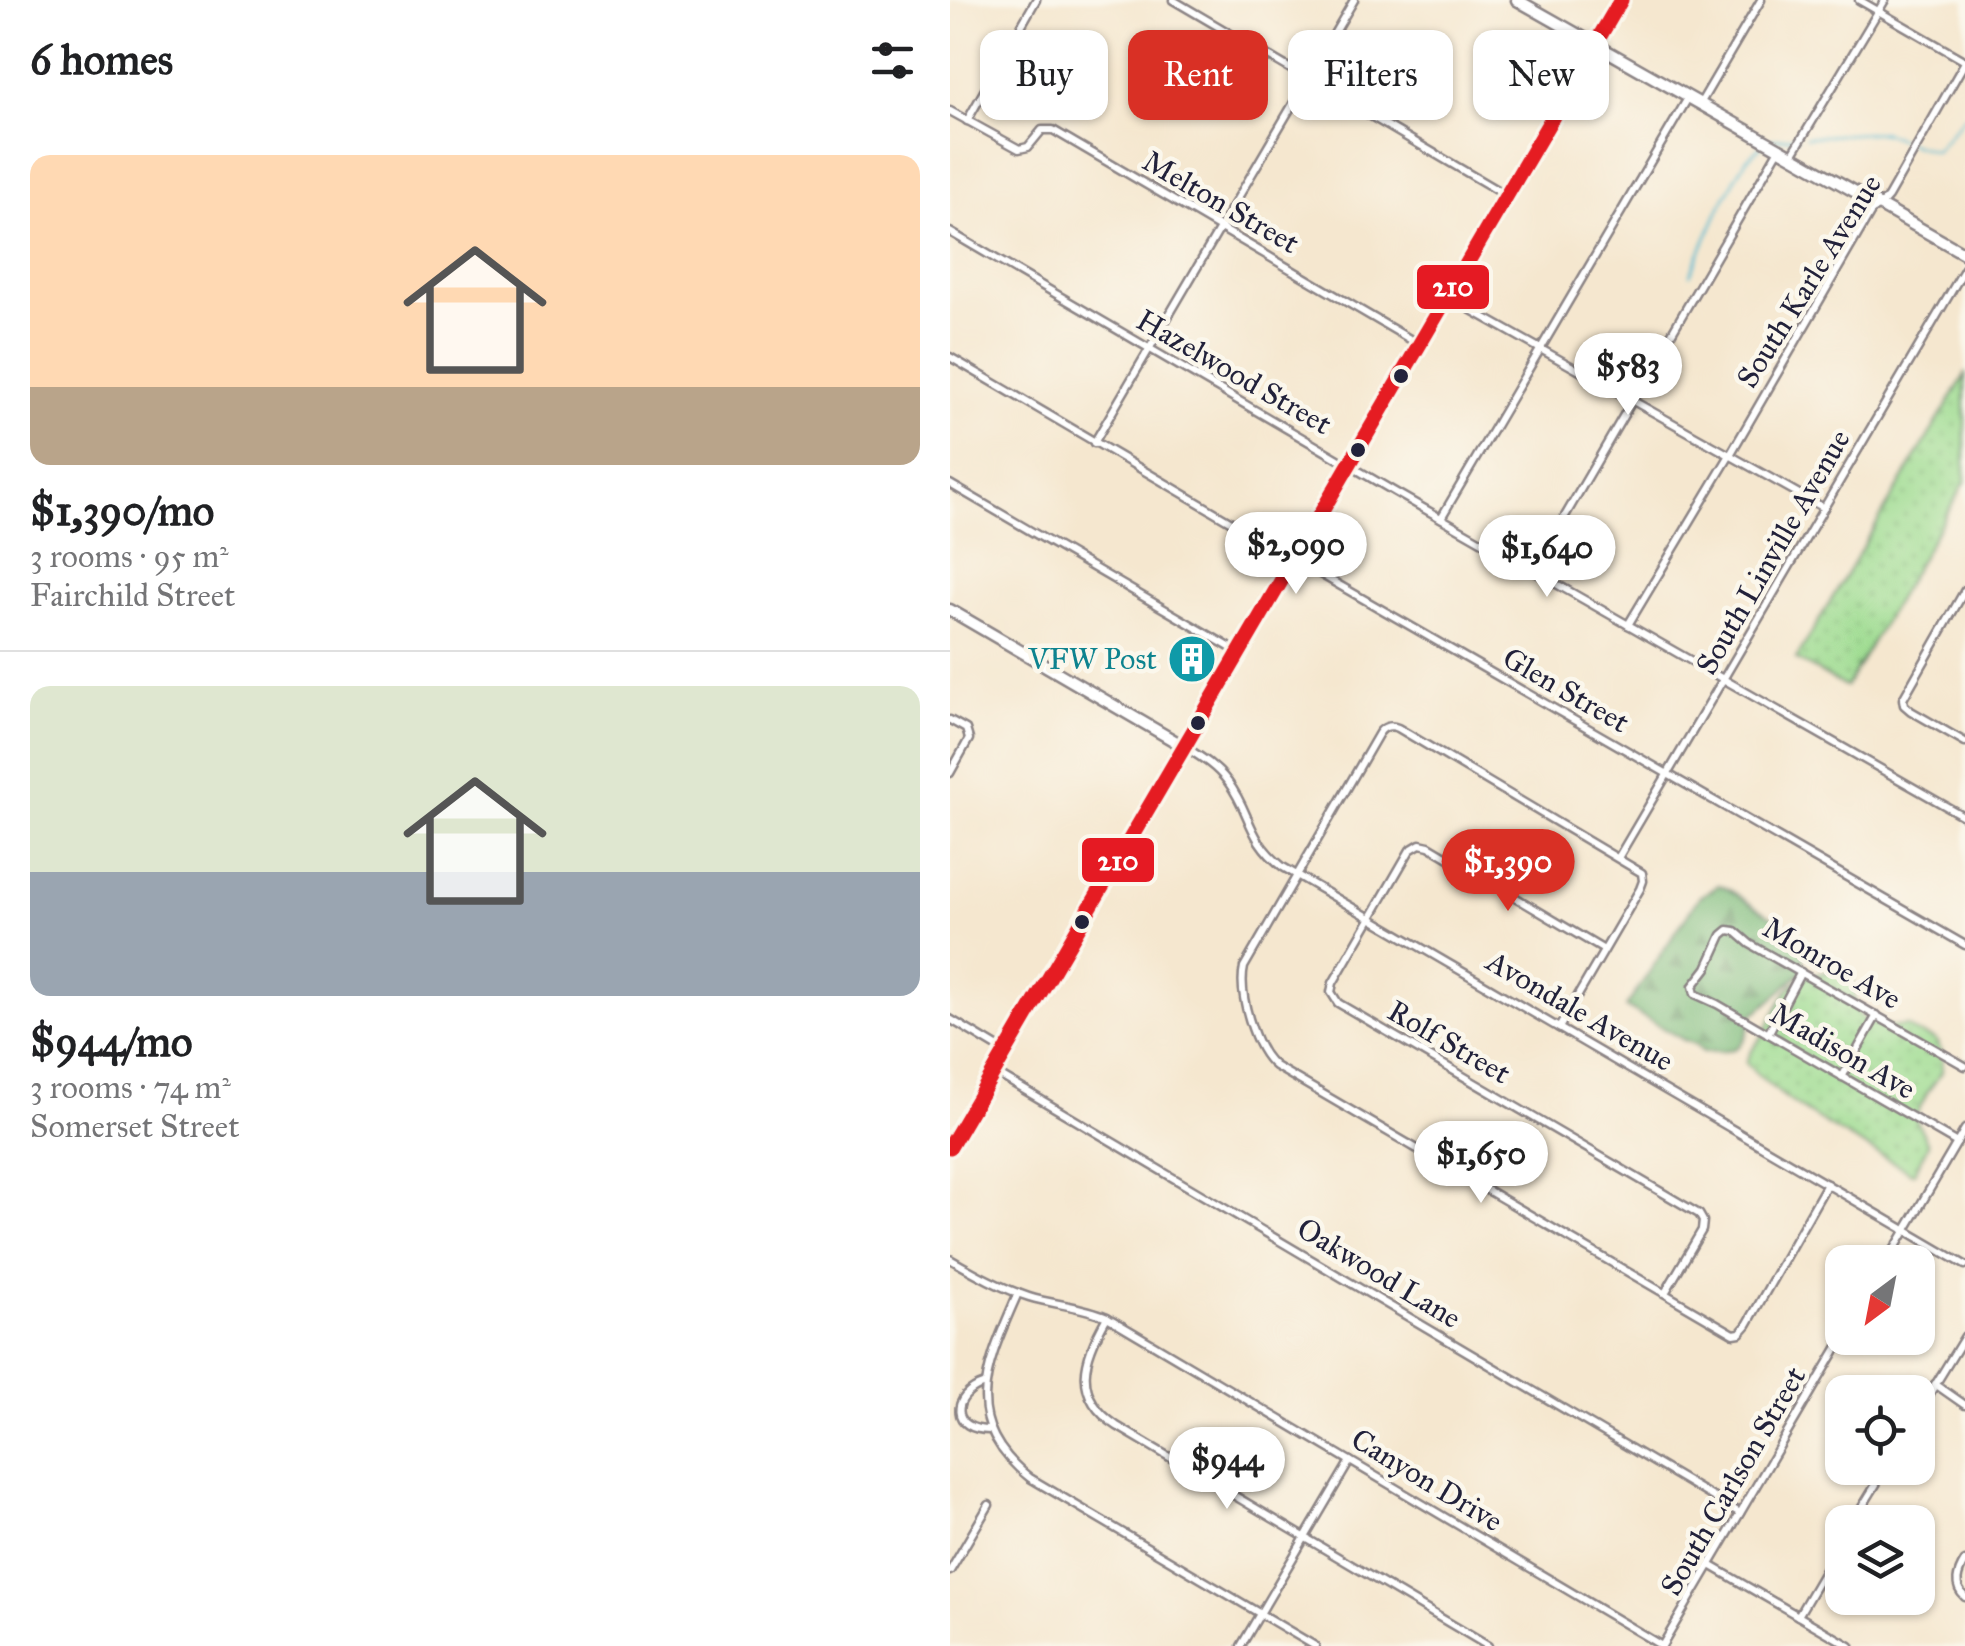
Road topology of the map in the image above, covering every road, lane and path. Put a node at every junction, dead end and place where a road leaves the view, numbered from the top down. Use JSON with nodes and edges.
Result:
{"nodes":[{"id":1,"x":1036,"y":0,"type":"edge"},
{"id":2,"x":1173,"y":0,"type":"edge"},
{"id":3,"x":1354,"y":0,"type":"edge"},
{"id":4,"x":1518,"y":0,"type":"edge"},
{"id":5,"x":1621,"y":0,"type":"edge"},
{"id":6,"x":1761,"y":0,"type":"edge"},
{"id":7,"x":1859,"y":0,"type":"edge"},
{"id":8,"x":1884,"y":0,"type":"edge"},
{"id":9,"x":1878,"y":11,"type":"junction"},
{"id":10,"x":1337,"y":30,"type":"edge"},
{"id":11,"x":1568,"y":30,"type":"edge"},
{"id":12,"x":1604,"y":30,"type":"edge"},
{"id":13,"x":1609,"y":54,"type":"edge"},
{"id":14,"x":1965,"y":62,"type":"edge"},
{"id":15,"x":1288,"y":68,"type":"edge"},
{"id":16,"x":1688,"y":98,"type":"junction"},
{"id":17,"x":1700,"y":105,"type":"junction"},
{"id":18,"x":950,"y":111,"type":"edge"},
{"id":19,"x":1288,"y":114,"type":"edge"},
{"id":20,"x":1377,"y":120,"type":"edge"},
{"id":21,"x":1552,"y":120,"type":"edge"},
{"id":22,"x":967,"y":121,"type":"junction"},
{"id":23,"x":1779,"y":149,"type":"junction"},
{"id":24,"x":1791,"y":156,"type":"junction"},
{"id":25,"x":1507,"y":196,"type":"junction"},
{"id":26,"x":1880,"y":206,"type":"junction"},
{"id":27,"x":1220,"y":228,"type":"junction"},
{"id":28,"x":950,"y":232,"type":"edge"},
{"id":29,"x":1965,"y":254,"type":"edge"},
{"id":30,"x":1965,"y":268,"type":"edge"},
{"id":31,"x":1448,"y":297,"type":"junction"},
{"id":32,"x":1420,"y":345,"type":"junction"},
{"id":33,"x":1149,"y":348,"type":"junction"},
{"id":34,"x":1540,"y":348,"type":"junction"},
{"id":35,"x":950,"y":357,"type":"edge"},
{"id":36,"x":1633,"y":400,"type":"junction"},
{"id":37,"x":1094,"y":443,"type":"junction"},
{"id":38,"x":1730,"y":456,"type":"junction"},
{"id":39,"x":1350,"y":466,"type":"junction"},
{"id":40,"x":950,"y":484,"type":"edge"},
{"id":41,"x":1824,"y":508,"type":"junction"},
{"id":42,"x":1441,"y":518,"type":"junction"},
{"id":43,"x":1295,"y":560,"type":"junction"},
{"id":44,"x":1534,"y":571,"type":"junction"},
{"id":45,"x":1965,"y":590,"type":"edge"},
{"id":46,"x":950,"y":610,"type":"edge"},
{"id":47,"x":1628,"y":626,"type":"junction"},
{"id":48,"x":1240,"y":653,"type":"junction"},
{"id":49,"x":1724,"y":680,"type":"junction"},
{"id":50,"x":950,"y":720,"type":"edge"},
{"id":51,"x":1965,"y":742,"type":"edge"},
{"id":52,"x":1185,"y":748,"type":"junction"},
{"id":53,"x":950,"y":772,"type":"edge"},
{"id":54,"x":1668,"y":774,"type":"junction"},
{"id":55,"x":1965,"y":817,"type":"edge"},
{"id":56,"x":1618,"y":858,"type":"junction"},
{"id":57,"x":1298,"y":875,"type":"junction"},
{"id":58,"x":1371,"y":918,"type":"junction"},
{"id":59,"x":1965,"y":945,"type":"edge"},
{"id":60,"x":1604,"y":950,"type":"junction"},
{"id":61,"x":1801,"y":972,"type":"junction"},
{"id":62,"x":1706,"y":1001,"type":"joint"},
{"id":63,"x":1877,"y":1016,"type":"junction"},
{"id":64,"x":950,"y":1019,"type":"edge"},
{"id":65,"x":1559,"y":1028,"type":"junction"},
{"id":66,"x":1768,"y":1034,"type":"junction"},
{"id":67,"x":1006,"y":1052,"type":"junction"},
{"id":68,"x":1965,"y":1066,"type":"edge"},
{"id":69,"x":994,"y":1072,"type":"junction"},
{"id":70,"x":1842,"y":1077,"type":"junction"},
{"id":71,"x":1965,"y":1129,"type":"edge"},
{"id":72,"x":1957,"y":1143,"type":"junction"},
{"id":73,"x":950,"y":1147,"type":"edge"},
{"id":74,"x":1827,"y":1184,"type":"junction"},
{"id":75,"x":1906,"y":1230,"type":"junction"},
{"id":76,"x":1897,"y":1245,"type":"edge"},
{"id":77,"x":950,"y":1259,"type":"edge"},
{"id":78,"x":1965,"y":1265,"type":"edge"},
{"id":79,"x":1018,"y":1293,"type":"junction"},
{"id":80,"x":1664,"y":1293,"type":"junction"},
{"id":81,"x":1107,"y":1316,"type":"junction"},
{"id":82,"x":1965,"y":1336,"type":"edge"},
{"id":83,"x":1833,"y":1355,"type":"edge"},
{"id":84,"x":984,"y":1384,"type":"junction"},
{"id":85,"x":1935,"y":1384,"type":"joint"},
{"id":86,"x":1965,"y":1405,"type":"edge"},
{"id":87,"x":991,"y":1430,"type":"junction"},
{"id":88,"x":1350,"y":1461,"type":"junction"},
{"id":89,"x":989,"y":1505,"type":"dead end"},
{"id":90,"x":1740,"y":1514,"type":"junction"},
{"id":91,"x":1305,"y":1537,"type":"junction"},
{"id":92,"x":1965,"y":1561,"type":"edge"},
{"id":93,"x":1710,"y":1565,"type":"junction"},
{"id":94,"x":1825,"y":1570,"type":"edge"},
{"id":95,"x":950,"y":1571,"type":"edge"},
{"id":96,"x":1965,"y":1598,"type":"edge"},
{"id":97,"x":1260,"y":1613,"type":"junction"},
{"id":98,"x":1798,"y":1616,"type":"junction"},
{"id":99,"x":1241,"y":1646,"type":"edge"},
{"id":100,"x":1315,"y":1646,"type":"edge"},
{"id":101,"x":1488,"y":1646,"type":"edge"},
{"id":102,"x":1662,"y":1646,"type":"edge"},
{"id":103,"x":1850,"y":1646,"type":"edge"}],
"edges":[{"from":1,"to":22,"type":"street"},
{"from":2,"to":15,"type":"street"},
{"from":3,"to":10,"type":"street"},
{"from":4,"to":11,"type":"main road"},
{"from":5,"to":12,"type":"main road"},
{"from":6,"to":17,"type":"street"},
{"from":7,"to":9,"type":"street"},
{"from":8,"to":9,"type":"street"},
{"from":9,"to":14,"type":"street"},
{"from":9,"to":24,"type":"street"},
{"from":13,"to":16,"type":"main road"},
{"from":14,"to":26,"type":"street","name":"South Karle Avenue"},
{"from":16,"to":17,"type":"main road"},
{"from":16,"to":34,"type":"street"},
{"from":17,"to":23,"type":"main road"},
{"from":18,"to":22,"type":"street","name":"Melton Street"},
{"from":19,"to":27,"type":"street"},
{"from":20,"to":25,"type":"street"},
{"from":21,"to":25,"type":"main road"},
{"from":22,"to":27,"type":"street","name":"Melton Street"},
{"from":23,"to":24,"type":"main road"},
{"from":23,"to":36,"type":"street"},
{"from":24,"to":26,"type":"main road"},
{"from":25,"to":31,"type":"main road"},
{"from":26,"to":29,"type":"main road"},
{"from":26,"to":38,"type":"street","name":"South Karle Avenue"},
{"from":27,"to":32,"type":"street","name":"Melton Street"},
{"from":27,"to":33,"type":"street"},
{"from":28,"to":33,"type":"street","name":"Hazelwood Street"},
{"from":30,"to":41,"type":"street","name":"South Linville Avenue"},
{"from":31,"to":32,"type":"main road"},
{"from":31,"to":34,"type":"street"},
{"from":32,"to":39,"type":"main road"},
{"from":33,"to":37,"type":"street"},
{"from":33,"to":39,"type":"street","name":"Hazelwood Street"},
{"from":34,"to":36,"type":"street"},
{"from":34,"to":42,"type":"street"},
{"from":35,"to":37,"type":"street","name":"Glen Street"},
{"from":36,"to":38,"type":"street"},
{"from":36,"to":44,"type":"street"},
{"from":37,"to":43,"type":"street","name":"Glen Street"},
{"from":38,"to":41,"type":"street"},
{"from":38,"to":47,"type":"street","name":"South Karle Avenue"},
{"from":39,"to":42,"type":"street","name":"Hazelwood Street"},
{"from":39,"to":43,"type":"main road"},
{"from":40,"to":48,"type":"street"},
{"from":41,"to":49,"type":"street","name":"South Linville Avenue"},
{"from":42,"to":44,"type":"street","name":"Hazelwood Street"},
{"from":43,"to":48,"type":"main road"},
{"from":43,"to":54,"type":"street","name":"Glen Street"},
{"from":44,"to":47,"type":"street","name":"Hazelwood Street"},
{"from":45,"to":51,"type":"street"},
{"from":46,"to":52,"type":"main road","name":"Avondale Avenue"},
{"from":47,"to":49,"type":"street","name":"Hazelwood Street"},
{"from":48,"to":52,"type":"main road"},
{"from":49,"to":54,"type":"street","name":"South Linville Avenue"},
{"from":49,"to":55,"type":"street","name":"Hazelwood Street"},
{"from":50,"to":53,"type":"street"},
{"from":52,"to":57,"type":"street","name":"Avondale Avenue"},
{"from":52,"to":67,"type":"main road"},
{"from":54,"to":56,"type":"street","name":"South Linville Avenue"},
{"from":54,"to":59,"type":"street","name":"Glen Street"},
{"from":56,"to":57,"type":"street"},
{"from":56,"to":60,"type":"street"},
{"from":57,"to":58,"type":"street","name":"Avondale Avenue"},
{"from":57,"to":80,"type":"street"},
{"from":58,"to":60,"type":"street","name":"Rolf Street"},
{"from":58,"to":65,"type":"street","name":"Avondale Avenue"},
{"from":58,"to":80,"type":"street","name":"Rolf Street"},
{"from":60,"to":65,"type":"street"},
{"from":61,"to":62,"type":"street","name":"Monroe Ave"},
{"from":61,"to":63,"type":"street","name":"Monroe Ave"},
{"from":61,"to":66,"type":"street"},
{"from":62,"to":66,"type":"street","name":"Madison Ave"},
{"from":63,"to":68,"type":"street","name":"Monroe Ave"},
{"from":63,"to":70,"type":"street"},
{"from":64,"to":67,"type":"street"},
{"from":65,"to":74,"type":"street","name":"Avondale Avenue"},
{"from":66,"to":70,"type":"street","name":"Madison Ave"},
{"from":67,"to":69,"type":"main road"},
{"from":69,"to":73,"type":"main road"},
{"from":69,"to":90,"type":"street","name":"Oakwood Lane"},
{"from":70,"to":72,"type":"street","name":"Madison Ave"},
{"from":71,"to":72,"type":"street"},
{"from":72,"to":75,"type":"street"},
{"from":74,"to":75,"type":"street","name":"Avondale Avenue"},
{"from":74,"to":80,"type":"street"},
{"from":75,"to":76,"type":"street"},
{"from":75,"to":78,"type":"street","name":"Avondale Avenue"},
{"from":77,"to":79,"type":"street","name":"Canyon Drive"},
{"from":79,"to":81,"type":"street","name":"Canyon Drive"},
{"from":79,"to":84,"type":"street"},
{"from":81,"to":88,"type":"street","name":"Canyon Drive"},
{"from":81,"to":91,"type":"street"},
{"from":82,"to":85,"type":"street"},
{"from":83,"to":90,"type":"street","name":"South Carlson Street"},
{"from":84,"to":87,"type":"street"},
{"from":84,"to":87,"type":"street"},
{"from":85,"to":86,"type":"street"},
{"from":87,"to":97,"type":"street"},
{"from":88,"to":91,"type":"street"},
{"from":88,"to":102,"type":"street","name":"Canyon Drive"},
{"from":89,"to":95,"type":"street"},
{"from":90,"to":93,"type":"street","name":"South Carlson Street"},
{"from":91,"to":97,"type":"street"},
{"from":91,"to":101,"type":"street"},
{"from":92,"to":96,"type":"street"},
{"from":93,"to":98,"type":"street"},
{"from":93,"to":102,"type":"street","name":"South Carlson Street"},
{"from":94,"to":98,"type":"street"},
{"from":97,"to":99,"type":"street"},
{"from":97,"to":100,"type":"street"},
{"from":98,"to":103,"type":"street"}]}
